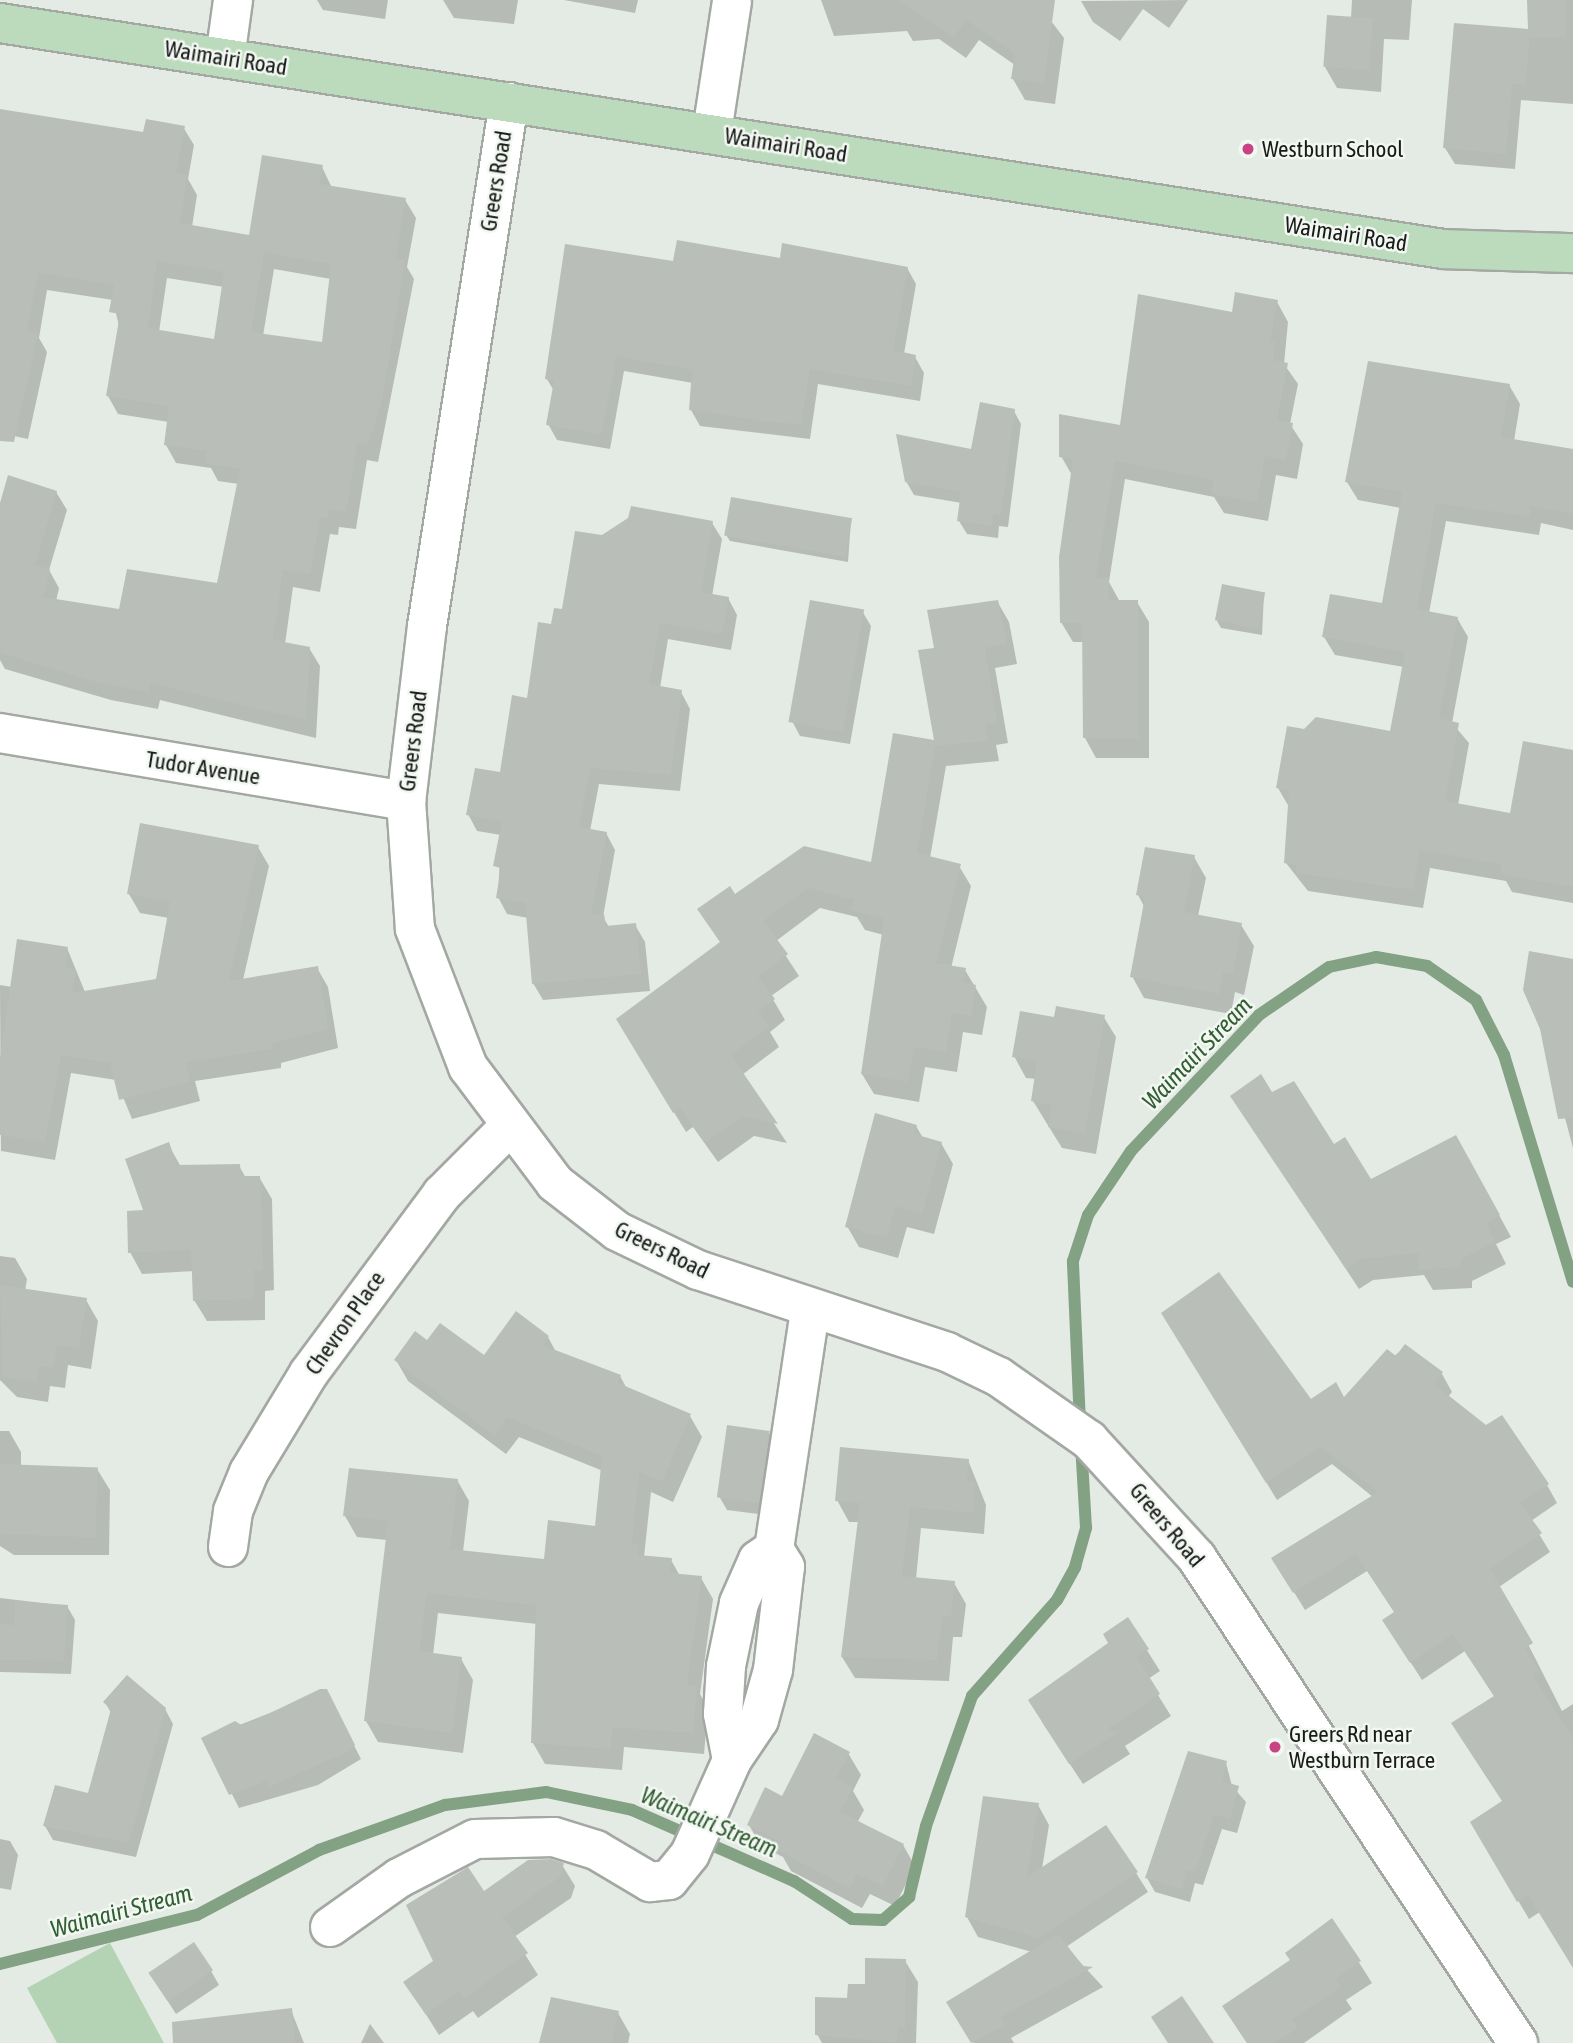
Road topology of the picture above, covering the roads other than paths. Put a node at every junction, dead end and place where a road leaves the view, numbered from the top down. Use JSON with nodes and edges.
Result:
{"nodes":[{"id":1,"x":233,"y":0,"type":"edge"},
{"id":2,"x":732,"y":2,"type":"dead end"},
{"id":3,"x":0,"y":23,"type":"edge"},
{"id":4,"x":225,"y":58,"type":"junction"},
{"id":5,"x":509,"y":102,"type":"junction"},
{"id":6,"x":712,"y":132,"type":"junction"},
{"id":7,"x":1573,"y":253,"type":"edge"},
{"id":8,"x":0,"y":733,"type":"edge"},
{"id":9,"x":406,"y":801,"type":"junction"},
{"id":10,"x":508,"y":1128,"type":"junction"},
{"id":11,"x":810,"y":1310,"type":"junction"},
{"id":12,"x":228,"y":1547,"type":"dead end"},
{"id":13,"x":330,"y":1927,"type":"dead end"},
{"id":14,"x":1518,"y":2043,"type":"edge"}],
"edges":[{"from":1,"to":4,"type":"street"},
{"from":2,"to":6,"type":"street"},
{"from":3,"to":4,"type":"main road","name":"Waimairi Road"},
{"from":4,"to":5,"type":"main road","name":"Waimairi Road"},
{"from":5,"to":6,"type":"main road","name":"Waimairi Road"},
{"from":5,"to":9,"type":"street","name":"Greers Road"},
{"from":6,"to":7,"type":"main road","name":"Waimairi Road"},
{"from":8,"to":9,"type":"street","name":"Tudor Avenue"},
{"from":9,"to":10,"type":"street","name":"Greers Road"},
{"from":10,"to":11,"type":"street","name":"Greers Road"},
{"from":10,"to":12,"type":"street","name":"Chevron Place"},
{"from":11,"to":13,"type":"street"},
{"from":11,"to":14,"type":"street","name":"Greers Road"}]}
